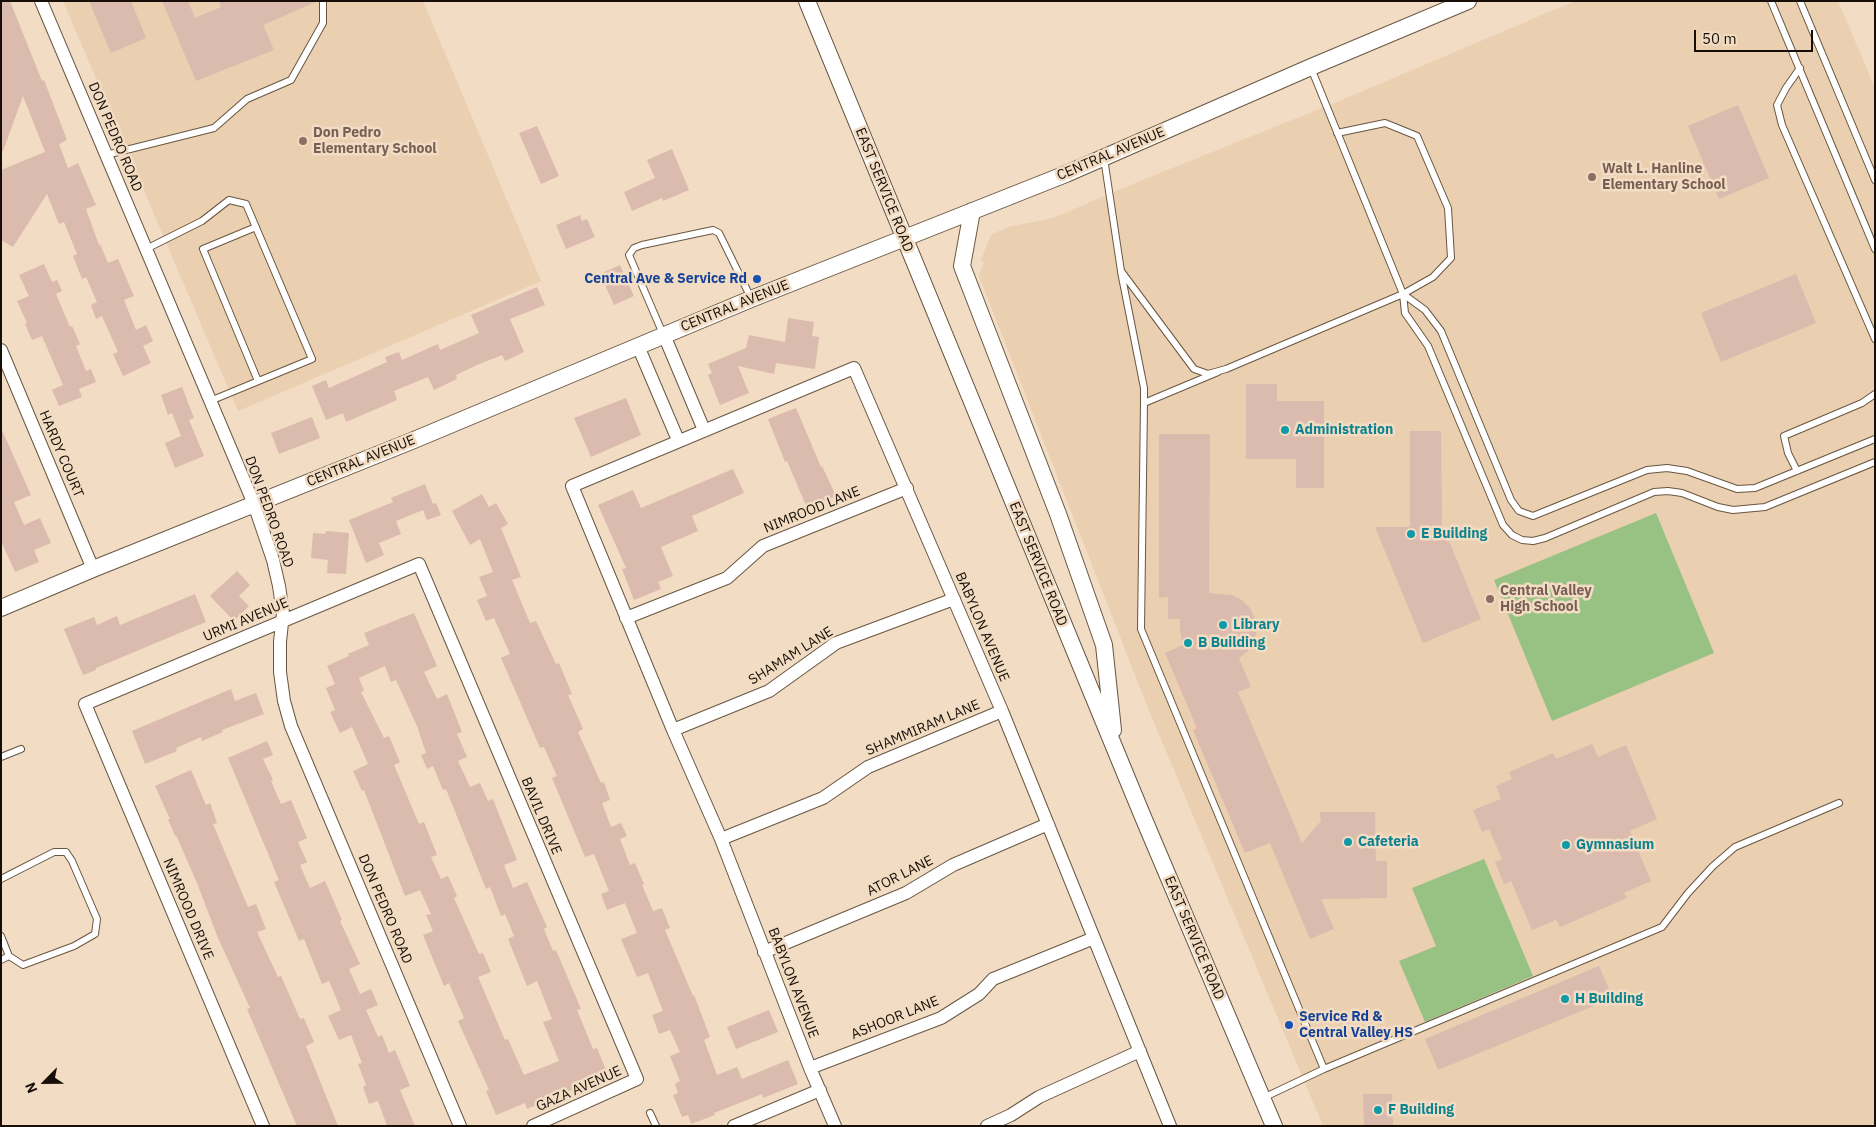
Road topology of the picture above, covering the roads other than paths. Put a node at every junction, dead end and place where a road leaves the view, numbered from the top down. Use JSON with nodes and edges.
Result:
{"nodes":[{"id":1,"x":41,"y":1,"type":"edge"},
{"id":2,"x":323,"y":1,"type":"edge"},
{"id":3,"x":807,"y":1,"type":"edge"},
{"id":4,"x":1468,"y":1,"type":"edge"},
{"id":5,"x":1772,"y":1,"type":"edge"},
{"id":6,"x":1800,"y":1,"type":"edge"},
{"id":7,"x":1311,"y":67,"type":"junction"},
{"id":8,"x":1800,"y":68,"type":"junction"},
{"id":9,"x":1338,"y":133,"type":"junction"},
{"id":10,"x":106,"y":155,"type":"junction"},
{"id":11,"x":1103,"y":157,"type":"junction"},
{"id":12,"x":1875,"y":180,"type":"edge"},
{"id":13,"x":972,"y":211,"type":"junction"},
{"id":14,"x":256,"y":227,"type":"junction"},
{"id":15,"x":904,"y":238,"type":"junction"},
{"id":16,"x":146,"y":249,"type":"junction"},
{"id":17,"x":1875,"y":249,"type":"edge"},
{"id":18,"x":1121,"y":271,"type":"junction"},
{"id":19,"x":1403,"y":294,"type":"junction"},
{"id":20,"x":751,"y":299,"type":"junction"},
{"id":21,"x":664,"y":336,"type":"junction"},
{"id":22,"x":1875,"y":339,"type":"edge"},
{"id":23,"x":638,"y":346,"type":"junction"},
{"id":24,"x":1,"y":350,"type":"edge"},
{"id":25,"x":1218,"y":372,"type":"junction"},
{"id":26,"x":258,"y":381,"type":"junction"},
{"id":27,"x":1875,"y":394,"type":"edge"},
{"id":28,"x":210,"y":401,"type":"junction"},
{"id":29,"x":1144,"y":403,"type":"junction"},
{"id":30,"x":704,"y":430,"type":"junction"},
{"id":31,"x":1875,"y":439,"type":"edge"},
{"id":32,"x":678,"y":440,"type":"junction"},
{"id":33,"x":1875,"y":462,"type":"edge"},
{"id":34,"x":1798,"y":471,"type":"junction"},
{"id":35,"x":906,"y":488,"type":"junction"},
{"id":36,"x":254,"y":504,"type":"junction"},
{"id":37,"x":419,"y":564,"type":"joint"},
{"id":38,"x":93,"y":568,"type":"junction"},
{"id":39,"x":954,"y":599,"type":"junction"},
{"id":40,"x":1,"y":608,"type":"edge"},
{"id":41,"x":626,"y":618,"type":"junction"},
{"id":42,"x":282,"y":622,"type":"junction"},
{"id":43,"x":85,"y":704,"type":"joint"},
{"id":44,"x":1002,"y":711,"type":"junction"},
{"id":45,"x":673,"y":730,"type":"junction"},
{"id":46,"x":21,"y":749,"type":"dead end"},
{"id":47,"x":1115,"y":750,"type":"junction"},
{"id":48,"x":1,"y":757,"type":"edge"},
{"id":49,"x":1839,"y":803,"type":"dead end"},
{"id":50,"x":1048,"y":824,"type":"junction"},
{"id":51,"x":721,"y":840,"type":"junction"},
{"id":52,"x":1,"y":879,"type":"edge"},
{"id":53,"x":1,"y":936,"type":"edge"},
{"id":54,"x":1094,"y":938,"type":"junction"},
{"id":55,"x":764,"y":952,"type":"junction"},
{"id":56,"x":9,"y":956,"type":"junction"},
{"id":57,"x":1,"y":960,"type":"edge"},
{"id":58,"x":1140,"y":1051,"type":"junction"},
{"id":59,"x":810,"y":1068,"type":"junction"},
{"id":60,"x":1324,"y":1069,"type":"junction"},
{"id":61,"x":637,"y":1080,"type":"joint"},
{"id":62,"x":820,"y":1090,"type":"junction"},
{"id":63,"x":1263,"y":1098,"type":"junction"},
{"id":64,"x":650,"y":1113,"type":"dead end"},
{"id":65,"x":263,"y":1126,"type":"edge"},
{"id":66,"x":460,"y":1126,"type":"edge"},
{"id":67,"x":533,"y":1126,"type":"edge"},
{"id":68,"x":656,"y":1126,"type":"edge"},
{"id":69,"x":734,"y":1126,"type":"edge"},
{"id":70,"x":835,"y":1126,"type":"edge"},
{"id":71,"x":986,"y":1126,"type":"edge"},
{"id":72,"x":1170,"y":1126,"type":"edge"},
{"id":73,"x":1274,"y":1126,"type":"edge"}],
"edges":[{"from":1,"to":10,"type":"street","name":"DON PEDRO ROAD"},
{"from":2,"to":10,"type":"lane"},
{"from":3,"to":15,"type":"street","name":"EAST SERVICE ROAD"},
{"from":4,"to":7,"type":"street","name":"CENTRAL AVENUE"},
{"from":5,"to":8,"type":"lane"},
{"from":6,"to":12,"type":"lane"},
{"from":7,"to":9,"type":"lane"},
{"from":7,"to":11,"type":"street","name":"CENTRAL AVENUE"},
{"from":8,"to":17,"type":"lane"},
{"from":8,"to":22,"type":"lane"},
{"from":9,"to":19,"type":"lane"},
{"from":9,"to":19,"type":"lane"},
{"from":10,"to":16,"type":"street","name":"DON PEDRO ROAD"},
{"from":11,"to":13,"type":"street","name":"CENTRAL AVENUE"},
{"from":11,"to":18,"type":"lane"},
{"from":13,"to":15,"type":"street","name":"CENTRAL AVENUE"},
{"from":13,"to":47,"type":"street"},
{"from":14,"to":16,"type":"lane"},
{"from":14,"to":26,"type":"lane"},
{"from":14,"to":26,"type":"lane"},
{"from":15,"to":20,"type":"street","name":"CENTRAL AVENUE"},
{"from":15,"to":47,"type":"street","name":"EAST SERVICE ROAD"},
{"from":16,"to":28,"type":"street","name":"DON PEDRO ROAD"},
{"from":18,"to":25,"type":"lane"},
{"from":18,"to":29,"type":"lane"},
{"from":19,"to":25,"type":"lane"},
{"from":19,"to":33,"type":"lane"},
{"from":19,"to":34,"type":"lane"},
{"from":20,"to":21,"type":"street","name":"CENTRAL AVENUE"},
{"from":20,"to":21,"type":"lane"},
{"from":21,"to":23,"type":"street","name":"CENTRAL AVENUE"},
{"from":21,"to":30,"type":"street"},
{"from":23,"to":32,"type":"street"},
{"from":23,"to":36,"type":"street","name":"CENTRAL AVENUE"},
{"from":24,"to":38,"type":"street","name":"HARDY COURT"},
{"from":25,"to":29,"type":"lane"},
{"from":26,"to":28,"type":"lane"},
{"from":27,"to":34,"type":"lane"},
{"from":28,"to":36,"type":"street","name":"DON PEDRO ROAD"},
{"from":29,"to":60,"type":"lane"},
{"from":30,"to":32,"type":"street","name":"BABYLON AVENUE"},
{"from":30,"to":35,"type":"street","name":"BABYLON AVENUE"},
{"from":31,"to":34,"type":"lane"},
{"from":32,"to":41,"type":"street","name":"BABYLON AVENUE"},
{"from":35,"to":39,"type":"street","name":"BABYLON AVENUE"},
{"from":35,"to":41,"type":"street","name":"NIMROOD LANE"},
{"from":36,"to":38,"type":"street","name":"CENTRAL AVENUE"},
{"from":36,"to":42,"type":"street","name":"DON PEDRO ROAD"},
{"from":37,"to":42,"type":"street","name":"URMI AVENUE"},
{"from":37,"to":61,"type":"street","name":"BAVIL DRIVE"},
{"from":38,"to":40,"type":"street","name":"CENTRAL AVENUE"},
{"from":39,"to":44,"type":"street","name":"BABYLON AVENUE"},
{"from":39,"to":45,"type":"street","name":"SHAMAM LANE"},
{"from":41,"to":45,"type":"street","name":"BABYLON AVENUE"},
{"from":42,"to":43,"type":"street","name":"URMI AVENUE"},
{"from":42,"to":66,"type":"street","name":"DON PEDRO ROAD"},
{"from":43,"to":65,"type":"street","name":"NIMROOD DRIVE"},
{"from":44,"to":50,"type":"street","name":"BABYLON AVENUE"},
{"from":44,"to":51,"type":"street","name":"SHAMMIRAM LANE"},
{"from":45,"to":51,"type":"street","name":"BABYLON AVENUE"},
{"from":46,"to":48,"type":"lane"},
{"from":47,"to":63,"type":"street","name":"EAST SERVICE ROAD"},
{"from":49,"to":60,"type":"lane"},
{"from":50,"to":54,"type":"street","name":"BABYLON AVENUE"},
{"from":50,"to":55,"type":"street","name":"ATOR LANE"},
{"from":51,"to":55,"type":"street","name":"BABYLON AVENUE"},
{"from":52,"to":56,"type":"lane"},
{"from":53,"to":56,"type":"lane"},
{"from":54,"to":58,"type":"street","name":"BABYLON AVENUE"},
{"from":54,"to":59,"type":"street","name":"ASHOOR LANE"},
{"from":55,"to":59,"type":"street","name":"BABYLON AVENUE"},
{"from":56,"to":57,"type":"lane"},
{"from":58,"to":71,"type":"street"},
{"from":58,"to":72,"type":"street","name":"BABYLON AVENUE"},
{"from":59,"to":62,"type":"street","name":"BABYLON AVENUE"},
{"from":60,"to":63,"type":"lane"},
{"from":61,"to":67,"type":"street","name":"GAZA AVENUE"},
{"from":62,"to":69,"type":"street"},
{"from":62,"to":70,"type":"street","name":"BABYLON AVENUE"},
{"from":63,"to":73,"type":"street","name":"EAST SERVICE ROAD"},
{"from":64,"to":68,"type":"lane"}]}
